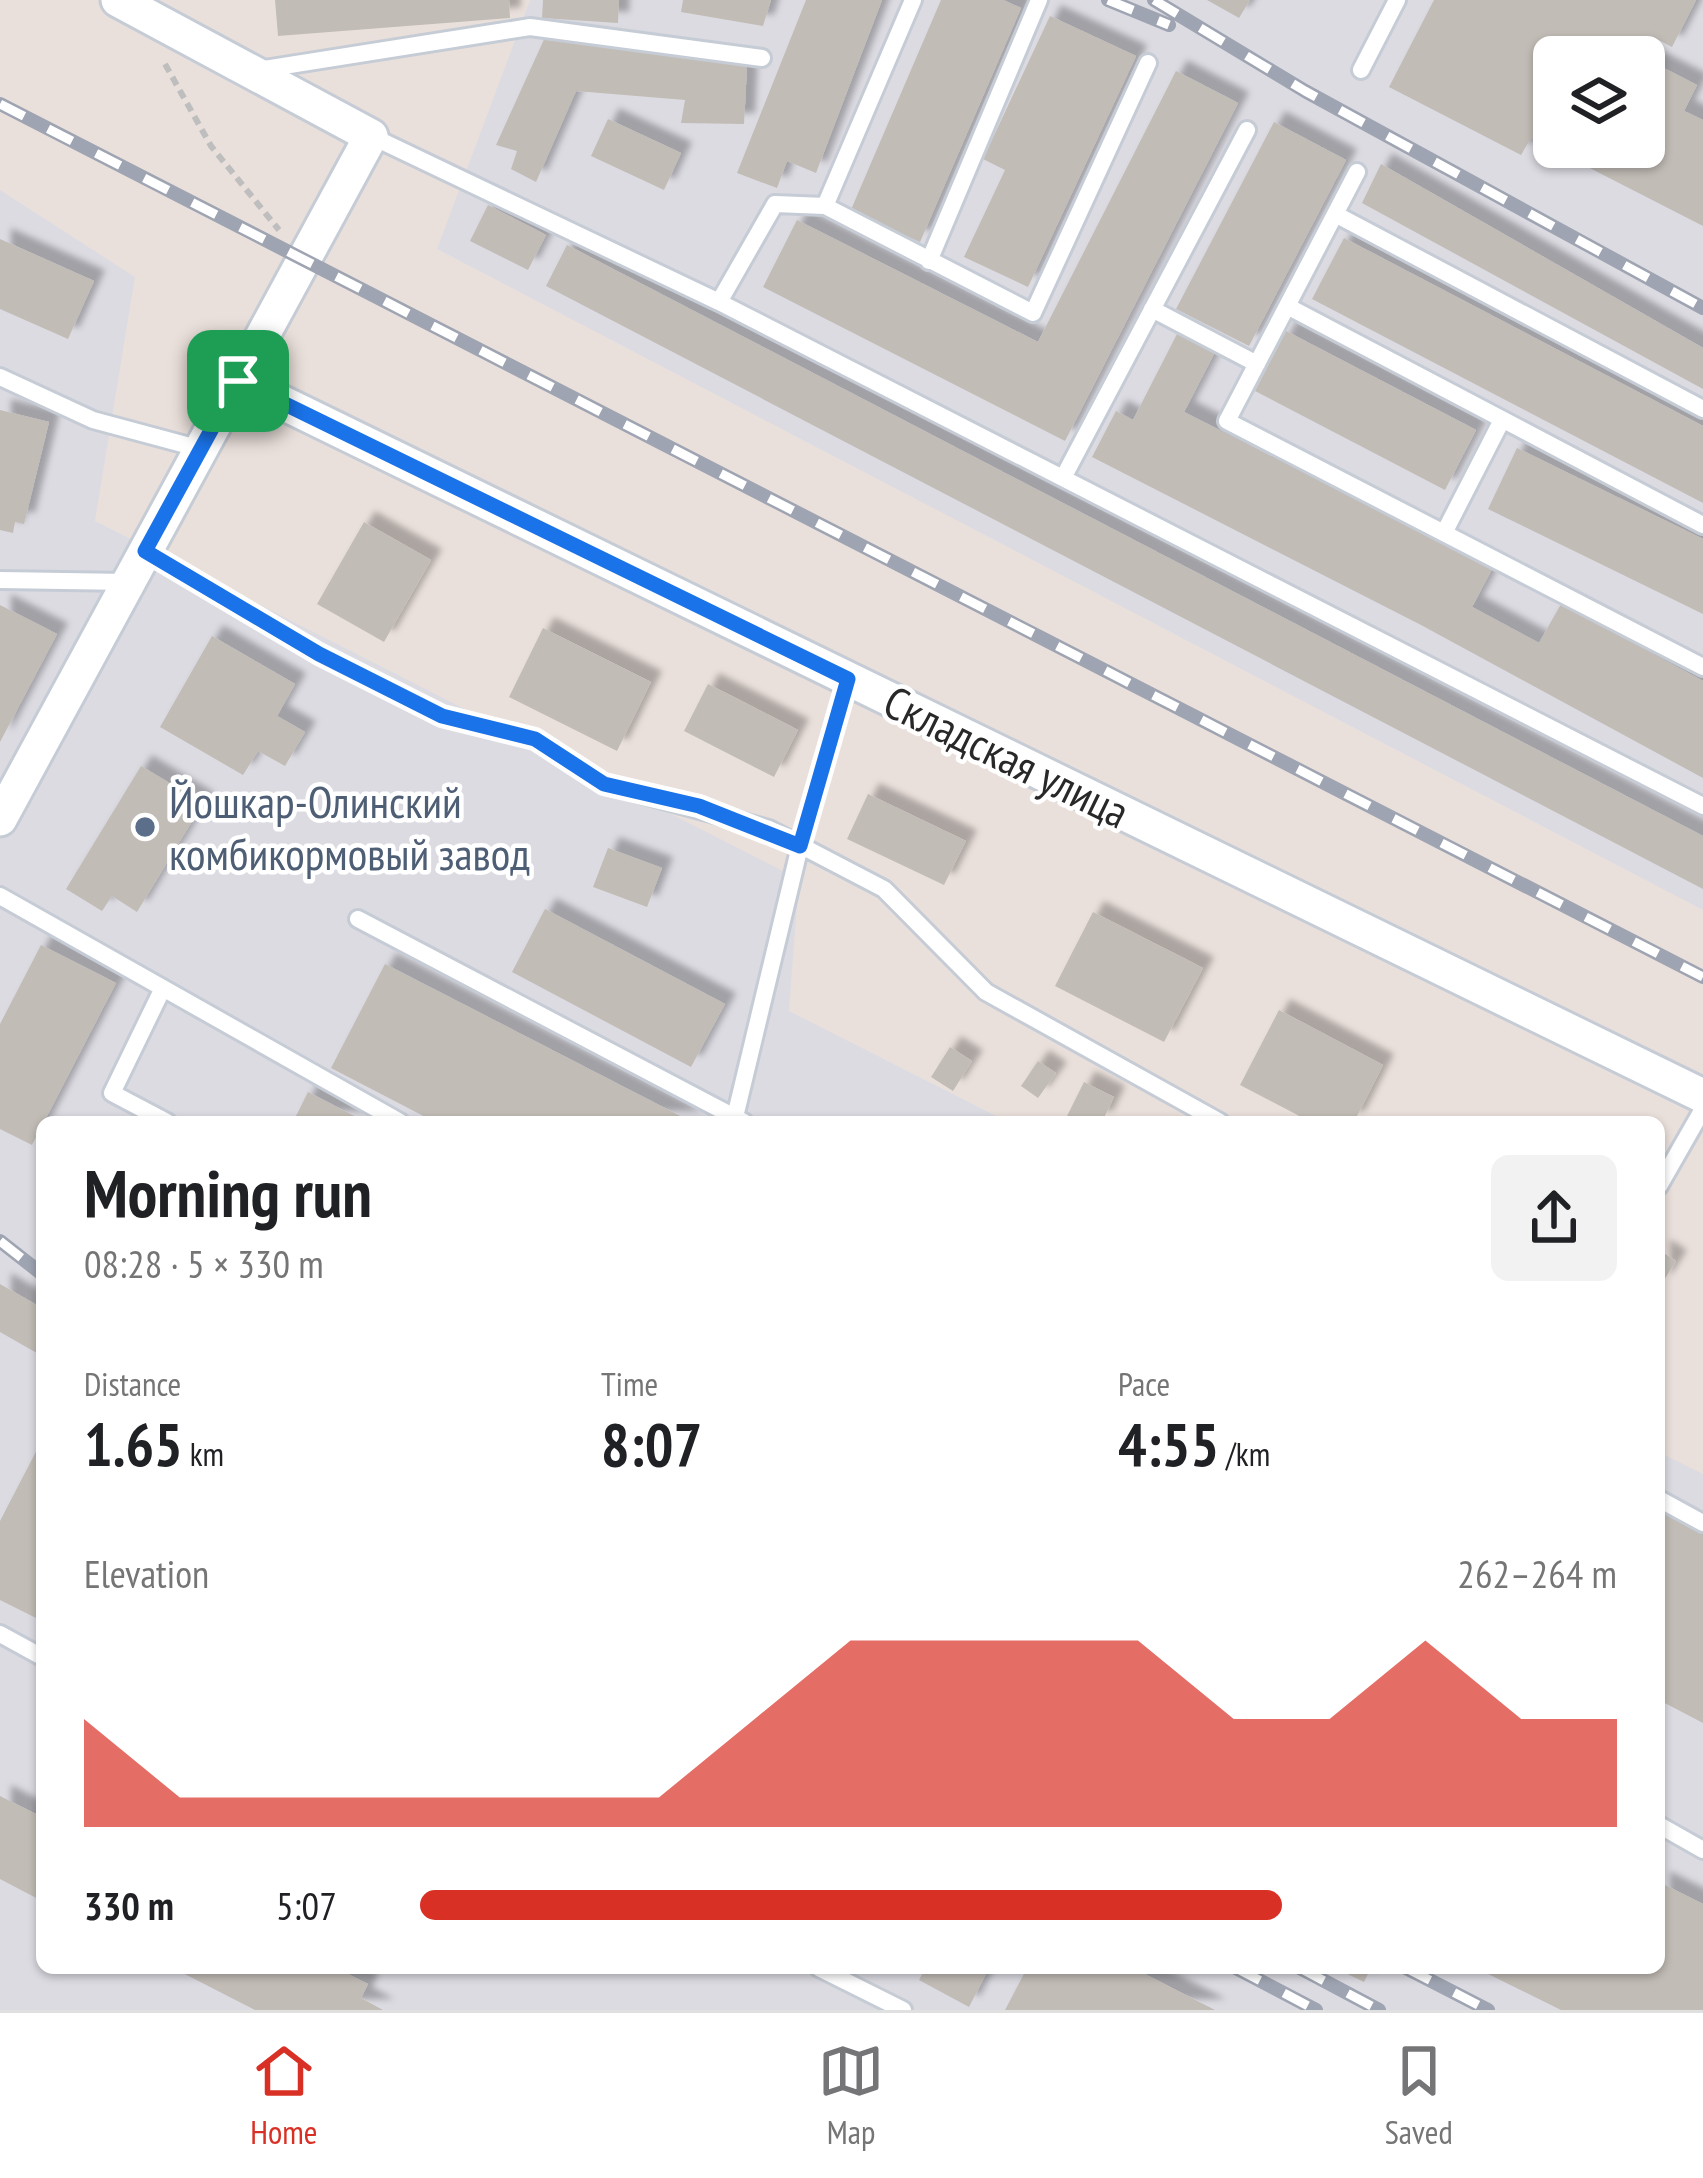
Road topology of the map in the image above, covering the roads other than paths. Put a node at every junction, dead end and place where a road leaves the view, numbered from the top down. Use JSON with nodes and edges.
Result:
{"nodes":[{"id":1,"x":913,"y":0,"type":"edge"},
{"id":2,"x":1039,"y":0,"type":"edge"},
{"id":3,"x":1397,"y":0,"type":"edge"},
{"id":4,"x":127,"y":5,"type":"edge"},
{"id":5,"x":762,"y":58,"type":"dead end"},
{"id":6,"x":1148,"y":63,"type":"dead end"},
{"id":7,"x":1361,"y":70,"type":"dead end"},
{"id":8,"x":251,"y":71,"type":"junction"},
{"id":9,"x":1247,"y":130,"type":"dead end"},
{"id":10,"x":371,"y":136,"type":"junction"},
{"id":11,"x":1357,"y":172,"type":"dead end"},
{"id":12,"x":825,"y":206,"type":"junction"},
{"id":13,"x":1336,"y":214,"type":"junction"},
{"id":14,"x":929,"y":262,"type":"junction"},
{"id":15,"x":719,"y":302,"type":"junction"},
{"id":16,"x":1287,"y":306,"type":"junction"},
{"id":17,"x":1152,"y":309,"type":"junction"},
{"id":18,"x":1257,"y":364,"type":"junction"},
{"id":19,"x":0,"y":377,"type":"edge"},
{"id":20,"x":238,"y":381,"type":"junction"},
{"id":21,"x":1703,"y":409,"type":"edge"},
{"id":22,"x":1502,"y":419,"type":"junction"},
{"id":23,"x":200,"y":449,"type":"junction"},
{"id":24,"x":1064,"y":478,"type":"junction"},
{"id":25,"x":1703,"y":525,"type":"edge"},
{"id":26,"x":1444,"y":533,"type":"junction"},
{"id":27,"x":145,"y":551,"type":"junction"},
{"id":28,"x":0,"y":580,"type":"edge"},
{"id":29,"x":129,"y":582,"type":"junction"},
{"id":30,"x":1703,"y":667,"type":"edge"},
{"id":31,"x":848,"y":679,"type":"junction"},
{"id":32,"x":1703,"y":806,"type":"edge"},
{"id":33,"x":0,"y":819,"type":"edge"},
{"id":34,"x":800,"y":846,"type":"junction"},
{"id":35,"x":0,"y":896,"type":"edge"},
{"id":36,"x":358,"y":920,"type":"dead end"},
{"id":37,"x":163,"y":988,"type":"junction"},
{"id":38,"x":1703,"y":1096,"type":"edge"},
{"id":39,"x":1703,"y":1109,"type":"edge"},
{"id":40,"x":156,"y":1116,"type":"edge"},
{"id":41,"x":389,"y":1116,"type":"edge"},
{"id":42,"x":734,"y":1116,"type":"edge"},
{"id":43,"x":741,"y":1116,"type":"edge"},
{"id":44,"x":1209,"y":1116,"type":"edge"},
{"id":45,"x":1665,"y":1176,"type":"edge"},
{"id":46,"x":1665,"y":1502,"type":"edge"},
{"id":47,"x":1703,"y":1522,"type":"edge"},
{"id":48,"x":0,"y":1634,"type":"edge"},
{"id":49,"x":36,"y":1654,"type":"edge"},
{"id":50,"x":1665,"y":1828,"type":"edge"},
{"id":51,"x":1703,"y":1850,"type":"edge"},
{"id":52,"x":831,"y":1974,"type":"edge"},
{"id":53,"x":903,"y":2010,"type":"edge"}],
"edges":[{"from":1,"to":12,"type":"lane"},
{"from":2,"to":14,"type":"lane"},
{"from":3,"to":7,"type":"lane"},
{"from":4,"to":8,"type":"street"},
{"from":5,"to":8,"type":"lane"},
{"from":6,"to":14,"type":"lane"},
{"from":8,"to":10,"type":"street"},
{"from":9,"to":17,"type":"lane"},
{"from":10,"to":15,"type":"lane"},
{"from":10,"to":20,"type":"street"},
{"from":11,"to":13,"type":"lane"},
{"from":12,"to":14,"type":"lane"},
{"from":12,"to":15,"type":"lane"},
{"from":13,"to":16,"type":"lane"},
{"from":13,"to":21,"type":"lane"},
{"from":15,"to":24,"type":"lane"},
{"from":16,"to":18,"type":"lane"},
{"from":16,"to":22,"type":"lane"},
{"from":17,"to":18,"type":"lane"},
{"from":17,"to":24,"type":"lane"},
{"from":18,"to":26,"type":"lane"},
{"from":19,"to":23,"type":"lane"},
{"from":20,"to":23,"type":"street"},
{"from":20,"to":31,"type":"street","name":"Складская улица"},
{"from":22,"to":25,"type":"lane"},
{"from":22,"to":26,"type":"lane"},
{"from":23,"to":27,"type":"street"},
{"from":24,"to":32,"type":"lane"},
{"from":26,"to":30,"type":"lane"},
{"from":27,"to":29,"type":"street"},
{"from":27,"to":34,"type":"lane"},
{"from":28,"to":29,"type":"lane"},
{"from":29,"to":33,"type":"street"},
{"from":31,"to":34,"type":"lane"},
{"from":31,"to":38,"type":"street","name":"Складская улица"},
{"from":34,"to":43,"type":"lane"},
{"from":34,"to":44,"type":"lane"},
{"from":35,"to":37,"type":"lane"},
{"from":36,"to":42,"type":"lane"},
{"from":37,"to":40,"type":"lane"},
{"from":37,"to":41,"type":"lane"},
{"from":39,"to":45,"type":"lane"},
{"from":46,"to":47,"type":"lane"},
{"from":48,"to":49,"type":"lane"},
{"from":50,"to":51,"type":"lane"},
{"from":52,"to":53,"type":"lane"}]}
